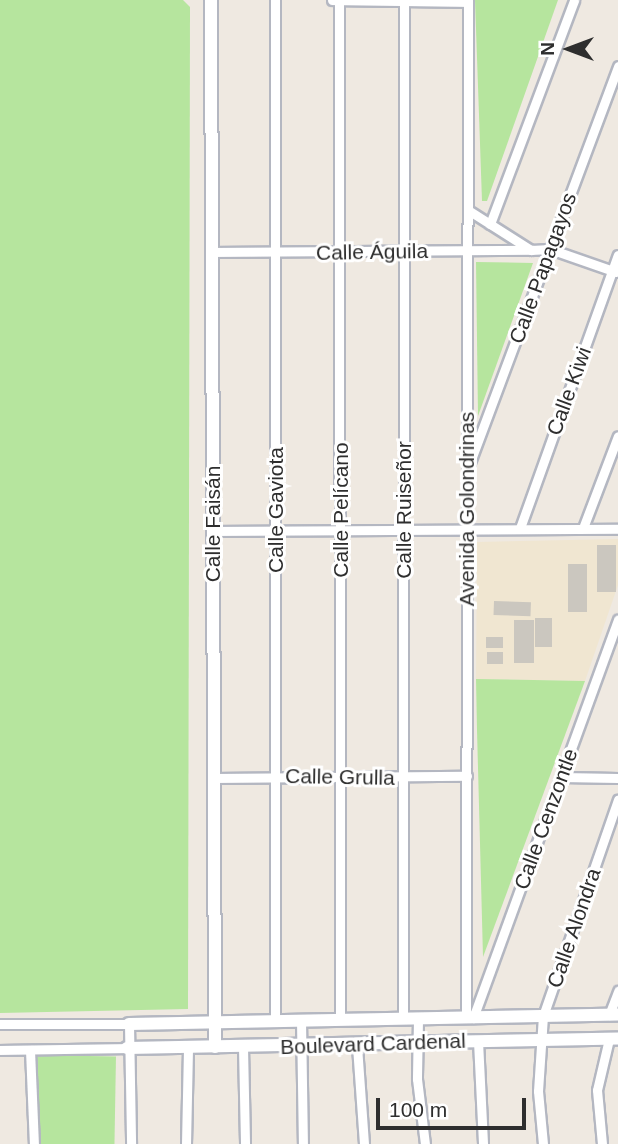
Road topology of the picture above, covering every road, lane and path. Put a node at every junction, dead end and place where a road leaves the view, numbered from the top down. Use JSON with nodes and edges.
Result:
{"nodes":[{"id":1,"x":211,"y":0,"type":"edge"},
{"id":2,"x":275,"y":0,"type":"edge"},
{"id":3,"x":332,"y":0,"type":"edge"},
{"id":4,"x":339,"y":0,"type":"edge"},
{"id":5,"x":404,"y":0,"type":"edge"},
{"id":6,"x":574,"y":0,"type":"edge"},
{"id":7,"x":468,"y":1,"type":"edge"},
{"id":8,"x":618,"y":66,"type":"edge"},
{"id":9,"x":468,"y":210,"type":"junction"},
{"id":10,"x":490,"y":224,"type":"junction"},
{"id":11,"x":551,"y":249,"type":"junction"},
{"id":12,"x":531,"y":250,"type":"junction"},
{"id":13,"x":213,"y":252,"type":"junction"},
{"id":14,"x":404,"y":252,"type":"junction"},
{"id":15,"x":468,"y":252,"type":"junction"},
{"id":16,"x":279,"y":253,"type":"junction"},
{"id":17,"x":339,"y":253,"type":"junction"},
{"id":18,"x":618,"y":255,"type":"edge"},
{"id":19,"x":615,"y":272,"type":"edge"},
{"id":20,"x":618,"y":436,"type":"edge"},
{"id":21,"x":467,"y":470,"type":"junction"},
{"id":22,"x":341,"y":528,"type":"junction"},
{"id":23,"x":467,"y":528,"type":"junction"},
{"id":24,"x":520,"y":528,"type":"junction"},
{"id":25,"x":583,"y":528,"type":"junction"},
{"id":26,"x":275,"y":529,"type":"junction"},
{"id":27,"x":618,"y":529,"type":"edge"},
{"id":28,"x":404,"y":530,"type":"junction"},
{"id":29,"x":213,"y":531,"type":"junction"},
{"id":30,"x":618,"y":620,"type":"edge"},
{"id":31,"x":277,"y":776,"type":"junction"},
{"id":32,"x":341,"y":776,"type":"junction"},
{"id":33,"x":467,"y":776,"type":"junction"},
{"id":34,"x":213,"y":778,"type":"junction"},
{"id":35,"x":405,"y":778,"type":"junction"},
{"id":36,"x":561,"y":778,"type":"junction"},
{"id":37,"x":618,"y":778,"type":"edge"},
{"id":38,"x":618,"y":800,"type":"edge"},
{"id":39,"x":618,"y":991,"type":"edge"},
{"id":40,"x":614,"y":1015,"type":"edge"},
{"id":41,"x":543,"y":1016,"type":"junction"},
{"id":42,"x":469,"y":1018,"type":"junction"},
{"id":43,"x":403,"y":1019,"type":"junction"},
{"id":44,"x":418,"y":1019,"type":"junction"},
{"id":45,"x":301,"y":1020,"type":"junction"},
{"id":46,"x":340,"y":1020,"type":"junction"},
{"id":47,"x":215,"y":1021,"type":"junction"},
{"id":48,"x":275,"y":1021,"type":"junction"},
{"id":49,"x":0,"y":1024,"type":"edge"},
{"id":50,"x":129,"y":1024,"type":"junction"},
{"id":51,"x":613,"y":1039,"type":"edge"},
{"id":52,"x":478,"y":1041,"type":"junction"},
{"id":53,"x":540,"y":1042,"type":"junction"},
{"id":54,"x":418,"y":1044,"type":"junction"},
{"id":55,"x":357,"y":1046,"type":"junction"},
{"id":56,"x":215,"y":1047,"type":"junction"},
{"id":57,"x":243,"y":1047,"type":"junction"},
{"id":58,"x":301,"y":1047,"type":"junction"},
{"id":59,"x":127,"y":1048,"type":"junction"},
{"id":60,"x":187,"y":1048,"type":"junction"},
{"id":61,"x":0,"y":1050,"type":"edge"},
{"id":62,"x":30,"y":1050,"type":"junction"},
{"id":63,"x":34,"y":1144,"type":"edge"},
{"id":64,"x":131,"y":1144,"type":"edge"},
{"id":65,"x":186,"y":1144,"type":"edge"},
{"id":66,"x":245,"y":1144,"type":"edge"},
{"id":67,"x":303,"y":1144,"type":"edge"},
{"id":68,"x":364,"y":1144,"type":"edge"},
{"id":69,"x":425,"y":1144,"type":"edge"},
{"id":70,"x":483,"y":1144,"type":"edge"},
{"id":71,"x":543,"y":1144,"type":"edge"},
{"id":72,"x":603,"y":1144,"type":"edge"}],
"edges":[{"from":1,"to":13,"type":"street","name":"Calle Faisán"},
{"from":2,"to":16,"type":"street","name":"Calle Gaviota"},
{"from":3,"to":4,"type":"street"},
{"from":4,"to":5,"type":"street"},
{"from":4,"to":17,"type":"street","name":"Calle Pelícano"},
{"from":5,"to":7,"type":"street"},
{"from":5,"to":14,"type":"street","name":"Calle Ruiseñor"},
{"from":6,"to":10,"type":"street"},
{"from":7,"to":9,"type":"street","name":"Avenida Golondrinas"},
{"from":8,"to":11,"type":"street","name":"Calle Papagayos"},
{"from":9,"to":10,"type":"street"},
{"from":9,"to":15,"type":"street","name":"Avenida Golondrinas"},
{"from":10,"to":12,"type":"street"},
{"from":11,"to":12,"type":"street","name":"Calle Águila"},
{"from":11,"to":19,"type":"street","name":"Calle Águila"},
{"from":11,"to":21,"type":"street","name":"Calle Papagayos"},
{"from":12,"to":15,"type":"street","name":"Calle Águila"},
{"from":13,"to":16,"type":"street","name":"Calle Águila"},
{"from":13,"to":29,"type":"street","name":"Calle Faisán"},
{"from":14,"to":15,"type":"street","name":"Calle Águila"},
{"from":14,"to":17,"type":"street","name":"Calle Águila"},
{"from":14,"to":28,"type":"street","name":"Calle Ruiseñor"},
{"from":15,"to":21,"type":"street","name":"Avenida Golondrinas"},
{"from":16,"to":17,"type":"street","name":"Calle Águila"},
{"from":16,"to":26,"type":"street","name":"Calle Gaviota"},
{"from":17,"to":22,"type":"street","name":"Calle Pelícano"},
{"from":18,"to":19,"type":"street","name":"Calle Kiwi"},
{"from":19,"to":24,"type":"street","name":"Calle Kiwi"},
{"from":20,"to":25,"type":"street"},
{"from":21,"to":23,"type":"street","name":"Avenida Golondrinas"},
{"from":22,"to":26,"type":"street"},
{"from":22,"to":28,"type":"street"},
{"from":22,"to":32,"type":"street","name":"Calle Pelícano"},
{"from":23,"to":24,"type":"street"},
{"from":23,"to":28,"type":"street"},
{"from":23,"to":33,"type":"street","name":"Avenida Golondrinas"},
{"from":24,"to":25,"type":"street"},
{"from":25,"to":27,"type":"street"},
{"from":26,"to":29,"type":"street"},
{"from":26,"to":31,"type":"street","name":"Calle Gaviota"},
{"from":28,"to":35,"type":"street","name":"Calle Ruiseñor"},
{"from":29,"to":34,"type":"street","name":"Calle Faisán"},
{"from":30,"to":36,"type":"street","name":"Calle Cenzontle"},
{"from":31,"to":32,"type":"street","name":"Calle Grulla"},
{"from":31,"to":34,"type":"street","name":"Calle Grulla"},
{"from":31,"to":48,"type":"street","name":"Calle Gaviota"},
{"from":32,"to":35,"type":"street","name":"Calle Grulla"},
{"from":32,"to":46,"type":"street","name":"Calle Pelícano"},
{"from":33,"to":35,"type":"street","name":"Calle Grulla"},
{"from":33,"to":42,"type":"street","name":"Avenida Golondrinas"},
{"from":34,"to":47,"type":"street","name":"Calle Faisán"},
{"from":35,"to":43,"type":"street","name":"Calle Ruiseñor"},
{"from":36,"to":37,"type":"street"},
{"from":36,"to":42,"type":"street","name":"Calle Cenzontle"},
{"from":38,"to":41,"type":"street","name":"Calle Alondra"},
{"from":39,"to":40,"type":"street"},
{"from":40,"to":41,"type":"street","name":"Boulevard Cardenal"},
{"from":41,"to":42,"type":"street","name":"Boulevard Cardenal"},
{"from":41,"to":53,"type":"street","name":"Calle Alondra"},
{"from":42,"to":44,"type":"street","name":"Boulevard Cardenal"},
{"from":43,"to":44,"type":"street","name":"Boulevard Cardenal"},
{"from":43,"to":46,"type":"street","name":"Boulevard Cardenal"},
{"from":44,"to":54,"type":"street"},
{"from":45,"to":46,"type":"street","name":"Boulevard Cardenal"},
{"from":45,"to":48,"type":"street","name":"Boulevard Cardenal"},
{"from":45,"to":58,"type":"street"},
{"from":47,"to":48,"type":"street","name":"Boulevard Cardenal"},
{"from":47,"to":50,"type":"street","name":"Boulevard Cardenal"},
{"from":47,"to":56,"type":"street","name":"Calle Faisán"},
{"from":49,"to":50,"type":"street"},
{"from":50,"to":59,"type":"street"},
{"from":51,"to":53,"type":"street","name":"Boulevard Cardenal"},
{"from":51,"to":72,"type":"street"},
{"from":52,"to":53,"type":"street","name":"Boulevard Cardenal"},
{"from":52,"to":54,"type":"street","name":"Boulevard Cardenal"},
{"from":52,"to":70,"type":"street"},
{"from":53,"to":71,"type":"street","name":"Calle Alondra"},
{"from":54,"to":55,"type":"street","name":"Boulevard Cardenal"},
{"from":54,"to":69,"type":"street"},
{"from":55,"to":58,"type":"street","name":"Boulevard Cardenal"},
{"from":55,"to":68,"type":"street"},
{"from":56,"to":57,"type":"street","name":"Boulevard Cardenal"},
{"from":56,"to":60,"type":"street","name":"Boulevard Cardenal"},
{"from":57,"to":58,"type":"street","name":"Boulevard Cardenal"},
{"from":57,"to":66,"type":"street"},
{"from":58,"to":67,"type":"street"},
{"from":59,"to":60,"type":"street","name":"Boulevard Cardenal"},
{"from":59,"to":62,"type":"street"},
{"from":59,"to":64,"type":"street"},
{"from":60,"to":65,"type":"street"},
{"from":61,"to":62,"type":"street"},
{"from":62,"to":63,"type":"street"}]}
